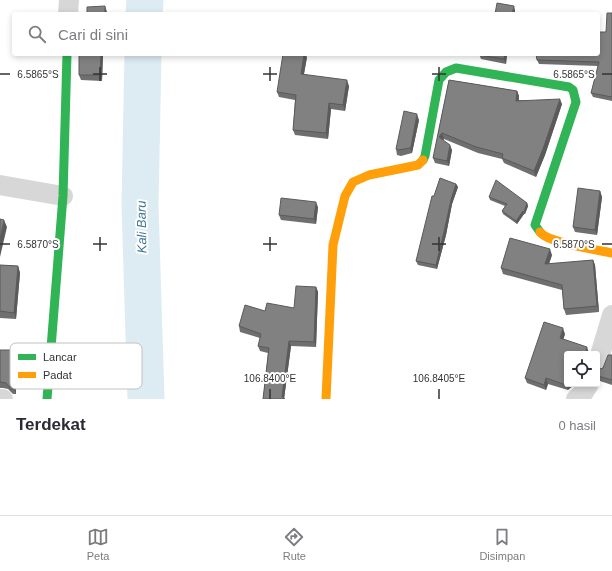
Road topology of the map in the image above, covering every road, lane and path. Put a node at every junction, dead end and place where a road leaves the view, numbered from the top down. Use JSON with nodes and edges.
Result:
{"nodes":[{"id":1,"x":69,"y":0,"type":"edge"},
{"id":2,"x":68,"y":12,"type":"edge"},
{"id":3,"x":67,"y":56,"type":"edge"},
{"id":4,"x":0,"y":185,"type":"edge"},
{"id":5,"x":63,"y":196,"type":"junction"},
{"id":6,"x":612,"y":253,"type":"edge"},
{"id":7,"x":612,"y":315,"type":"edge"},
{"id":8,"x":51,"y":343,"type":"edge"},
{"id":9,"x":600,"y":355,"type":"edge"},
{"id":10,"x":587,"y":387,"type":"edge"},
{"id":11,"x":48,"y":389,"type":"edge"},
{"id":12,"x":47,"y":399,"type":"edge"},
{"id":13,"x":326,"y":399,"type":"edge"},
{"id":14,"x":576,"y":399,"type":"edge"}],
"edges":[{"from":1,"to":2,"type":"street"},
{"from":3,"to":5,"type":"street"},
{"from":4,"to":5,"type":"street"},
{"from":5,"to":8,"type":"street"},
{"from":6,"to":13,"type":"street"},
{"from":7,"to":9,"type":"street"},
{"from":10,"to":14,"type":"street"},
{"from":11,"to":12,"type":"street"}]}
